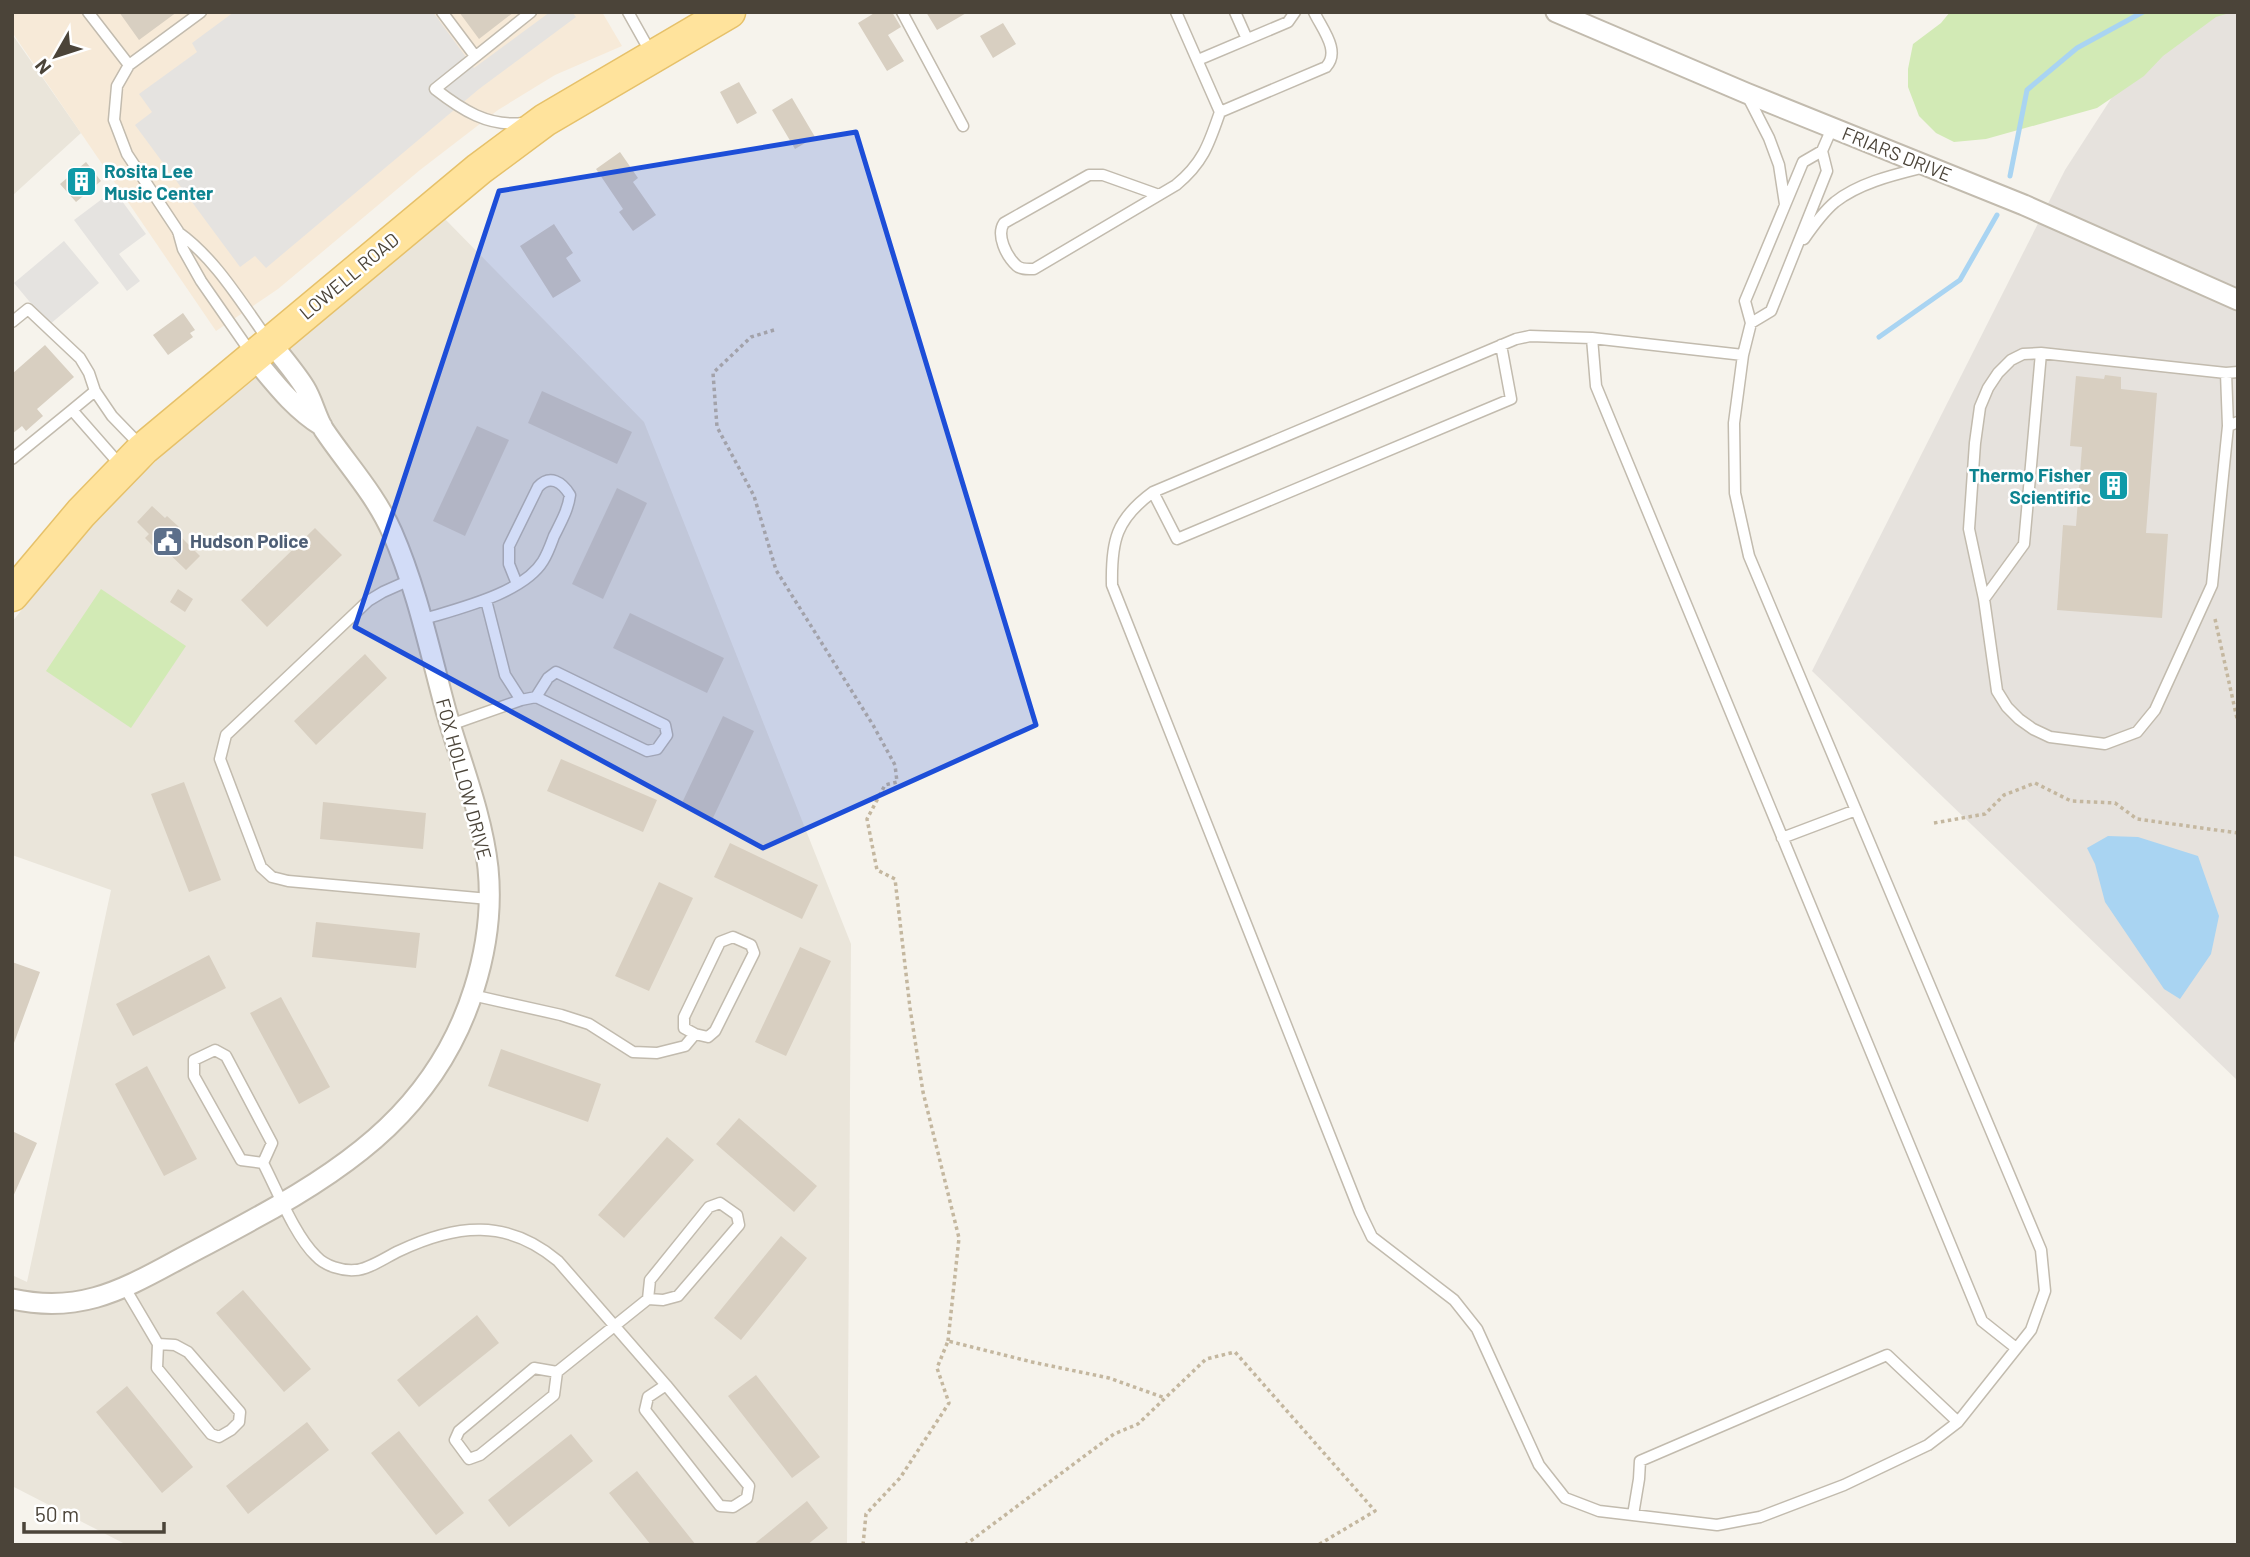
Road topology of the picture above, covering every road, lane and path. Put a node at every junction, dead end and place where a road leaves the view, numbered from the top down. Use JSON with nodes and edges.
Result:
{"nodes":[{"id":1,"x":88,"y":12,"type":"edge"},
{"id":2,"x":201,"y":12,"type":"edge"},
{"id":3,"x":442,"y":12,"type":"edge"},
{"id":4,"x":531,"y":12,"type":"edge"},
{"id":5,"x":628,"y":12,"type":"edge"},
{"id":6,"x":902,"y":12,"type":"edge"},
{"id":7,"x":1176,"y":12,"type":"edge"},
{"id":8,"x":1235,"y":12,"type":"edge"},
{"id":9,"x":1295,"y":12,"type":"edge"},
{"id":10,"x":1314,"y":12,"type":"edge"},
{"id":11,"x":1556,"y":12,"type":"edge"},
{"id":12,"x":712,"y":17,"type":"edge"},
{"id":13,"x":1247,"y":39,"type":"junction"},
{"id":14,"x":475,"y":56,"type":"junction"},
{"id":15,"x":653,"y":57,"type":"junction"},
{"id":16,"x":1198,"y":60,"type":"junction"},
{"id":17,"x":129,"y":65,"type":"junction"},
{"id":18,"x":1746,"y":93,"type":"junction"},
{"id":19,"x":1220,"y":111,"type":"junction"},
{"id":20,"x":545,"y":120,"type":"junction"},
{"id":21,"x":963,"y":126,"type":"dead end"},
{"id":22,"x":1832,"y":128,"type":"junction"},
{"id":23,"x":1822,"y":151,"type":"junction"},
{"id":24,"x":1926,"y":166,"type":"junction"},
{"id":25,"x":1159,"y":195,"type":"junction"},
{"id":26,"x":1785,"y":204,"type":"junction"},
{"id":27,"x":178,"y":231,"type":"junction"},
{"id":28,"x":1795,"y":251,"type":"junction"},
{"id":29,"x":2238,"y":300,"type":"edge"},
{"id":30,"x":12,"y":322,"type":"edge"},
{"id":31,"x":1751,"y":323,"type":"junction"},
{"id":32,"x":774,"y":330,"type":"dead end"},
{"id":33,"x":1592,"y":338,"type":"junction"},
{"id":34,"x":1501,"y":345,"type":"junction"},
{"id":35,"x":262,"y":349,"type":"junction"},
{"id":36,"x":2041,"y":353,"type":"junction"},
{"id":37,"x":1743,"y":355,"type":"junction"},
{"id":38,"x":2238,"y":372,"type":"edge"},
{"id":39,"x":2226,"y":373,"type":"junction"},
{"id":40,"x":95,"y":391,"type":"junction"},
{"id":41,"x":72,"y":410,"type":"junction"},
{"id":42,"x":2233,"y":424,"type":"edge"},
{"id":43,"x":12,"y":459,"type":"edge"},
{"id":44,"x":133,"y":459,"type":"junction"},
{"id":45,"x":1153,"y":492,"type":"junction"},
{"id":46,"x":410,"y":580,"type":"junction"},
{"id":47,"x":517,"y":584,"type":"junction"},
{"id":48,"x":12,"y":595,"type":"edge"},
{"id":49,"x":1984,"y":599,"type":"junction"},
{"id":50,"x":486,"y":600,"type":"junction"},
{"id":51,"x":2215,"y":619,"type":"dead end"},
{"id":52,"x":421,"y":620,"type":"junction"},
{"id":53,"x":536,"y":697,"type":"junction"},
{"id":54,"x":521,"y":700,"type":"junction"},
{"id":55,"x":2238,"y":723,"type":"edge"},
{"id":56,"x":450,"y":725,"type":"junction"},
{"id":57,"x":1856,"y":810,"type":"junction"},
{"id":58,"x":1934,"y":823,"type":"dead end"},
{"id":59,"x":2238,"y":833,"type":"edge"},
{"id":60,"x":1782,"y":838,"type":"junction"},
{"id":61,"x":489,"y":899,"type":"junction"},
{"id":62,"x":472,"y":995,"type":"junction"},
{"id":63,"x":695,"y":1034,"type":"junction"},
{"id":64,"x":262,"y":1163,"type":"junction"},
{"id":65,"x":284,"y":1203,"type":"junction"},
{"id":66,"x":125,"y":1288,"type":"junction"},
{"id":67,"x":12,"y":1298,"type":"edge"},
{"id":68,"x":648,"y":1299,"type":"junction"},
{"id":69,"x":615,"y":1326,"type":"junction"},
{"id":70,"x":948,"y":1341,"type":"junction"},
{"id":71,"x":158,"y":1344,"type":"junction"},
{"id":72,"x":2017,"y":1348,"type":"junction"},
{"id":73,"x":557,"y":1372,"type":"junction"},
{"id":74,"x":666,"y":1385,"type":"junction"},
{"id":75,"x":1166,"y":1398,"type":"junction"},
{"id":76,"x":1958,"y":1422,"type":"junction"},
{"id":77,"x":1633,"y":1515,"type":"junction"},
{"id":78,"x":863,"y":1545,"type":"edge"},
{"id":79,"x":965,"y":1545,"type":"edge"},
{"id":80,"x":1318,"y":1545,"type":"edge"}],
"edges":[{"from":1,"to":17,"type":"lane"},
{"from":2,"to":17,"type":"lane"},
{"from":3,"to":14,"type":"lane"},
{"from":4,"to":14,"type":"lane"},
{"from":5,"to":15,"type":"lane"},
{"from":6,"to":21,"type":"lane"},
{"from":7,"to":16,"type":"lane"},
{"from":8,"to":13,"type":"lane"},
{"from":9,"to":13,"type":"lane"},
{"from":10,"to":19,"type":"lane"},
{"from":11,"to":18,"type":"street","name":"FRIARS DRIVE"},
{"from":12,"to":15,"type":"main road","name":"LOWELL ROAD"},
{"from":13,"to":16,"type":"lane"},
{"from":14,"to":20,"type":"lane"},
{"from":15,"to":20,"type":"main road","name":"LOWELL ROAD"},
{"from":16,"to":19,"type":"lane"},
{"from":17,"to":27,"type":"lane"},
{"from":18,"to":22,"type":"street","name":"FRIARS DRIVE"},
{"from":18,"to":26,"type":"lane"},
{"from":19,"to":25,"type":"lane"},
{"from":20,"to":35,"type":"main road","name":"LOWELL ROAD"},
{"from":22,"to":23,"type":"lane"},
{"from":22,"to":24,"type":"street","name":"FRIARS DRIVE"},
{"from":23,"to":26,"type":"lane"},
{"from":23,"to":28,"type":"lane"},
{"from":24,"to":28,"type":"lane"},
{"from":24,"to":29,"type":"street","name":"FRIARS DRIVE"},
{"from":25,"to":25,"type":"lane"},
{"from":26,"to":31,"type":"lane"},
{"from":27,"to":35,"type":"lane"},
{"from":27,"to":35,"type":"lane"},
{"from":28,"to":31,"type":"lane"},
{"from":30,"to":40,"type":"lane"},
{"from":31,"to":37,"type":"lane"},
{"from":32,"to":70,"type":"path"},
{"from":33,"to":34,"type":"lane"},
{"from":33,"to":37,"type":"lane"},
{"from":33,"to":60,"type":"lane"},
{"from":34,"to":45,"type":"lane"},
{"from":34,"to":45,"type":"lane"},
{"from":35,"to":44,"type":"main road","name":"LOWELL ROAD"},
{"from":35,"to":46,"type":"street","name":"FOX HOLLOW DRIVE"},
{"from":36,"to":39,"type":"lane"},
{"from":36,"to":49,"type":"lane"},
{"from":36,"to":49,"type":"lane"},
{"from":37,"to":57,"type":"lane"},
{"from":38,"to":39,"type":"lane"},
{"from":39,"to":42,"type":"lane"},
{"from":40,"to":41,"type":"lane"},
{"from":40,"to":44,"type":"lane"},
{"from":41,"to":43,"type":"lane"},
{"from":41,"to":44,"type":"lane"},
{"from":42,"to":49,"type":"lane"},
{"from":44,"to":48,"type":"main road","name":"LOWELL ROAD"},
{"from":45,"to":77,"type":"lane"},
{"from":46,"to":52,"type":"street","name":"FOX HOLLOW DRIVE"},
{"from":46,"to":61,"type":"lane"},
{"from":47,"to":47,"type":"lane"},
{"from":47,"to":50,"type":"lane"},
{"from":50,"to":52,"type":"lane"},
{"from":50,"to":54,"type":"lane"},
{"from":51,"to":55,"type":"path"},
{"from":52,"to":56,"type":"street","name":"FOX HOLLOW DRIVE"},
{"from":53,"to":53,"type":"lane"},
{"from":53,"to":54,"type":"lane"},
{"from":54,"to":56,"type":"lane"},
{"from":56,"to":61,"type":"street","name":"FOX HOLLOW DRIVE"},
{"from":57,"to":60,"type":"lane"},
{"from":57,"to":72,"type":"lane"},
{"from":58,"to":59,"type":"path"},
{"from":60,"to":72,"type":"lane"},
{"from":61,"to":62,"type":"street","name":"FOX HOLLOW DRIVE"},
{"from":62,"to":63,"type":"lane"},
{"from":62,"to":65,"type":"street","name":"FOX HOLLOW DRIVE"},
{"from":63,"to":63,"type":"lane"},
{"from":64,"to":64,"type":"lane"},
{"from":64,"to":65,"type":"lane"},
{"from":65,"to":66,"type":"street","name":"FOX HOLLOW DRIVE"},
{"from":65,"to":69,"type":"lane"},
{"from":66,"to":67,"type":"street","name":"FOX HOLLOW DRIVE"},
{"from":66,"to":71,"type":"lane"},
{"from":68,"to":68,"type":"lane"},
{"from":68,"to":69,"type":"lane"},
{"from":69,"to":73,"type":"lane"},
{"from":69,"to":74,"type":"lane"},
{"from":70,"to":75,"type":"path"},
{"from":70,"to":78,"type":"path"},
{"from":71,"to":71,"type":"lane"},
{"from":72,"to":76,"type":"lane"},
{"from":73,"to":73,"type":"lane"},
{"from":74,"to":74,"type":"lane"},
{"from":75,"to":79,"type":"path"},
{"from":75,"to":80,"type":"path"},
{"from":76,"to":77,"type":"lane"},
{"from":76,"to":77,"type":"lane"}]}
